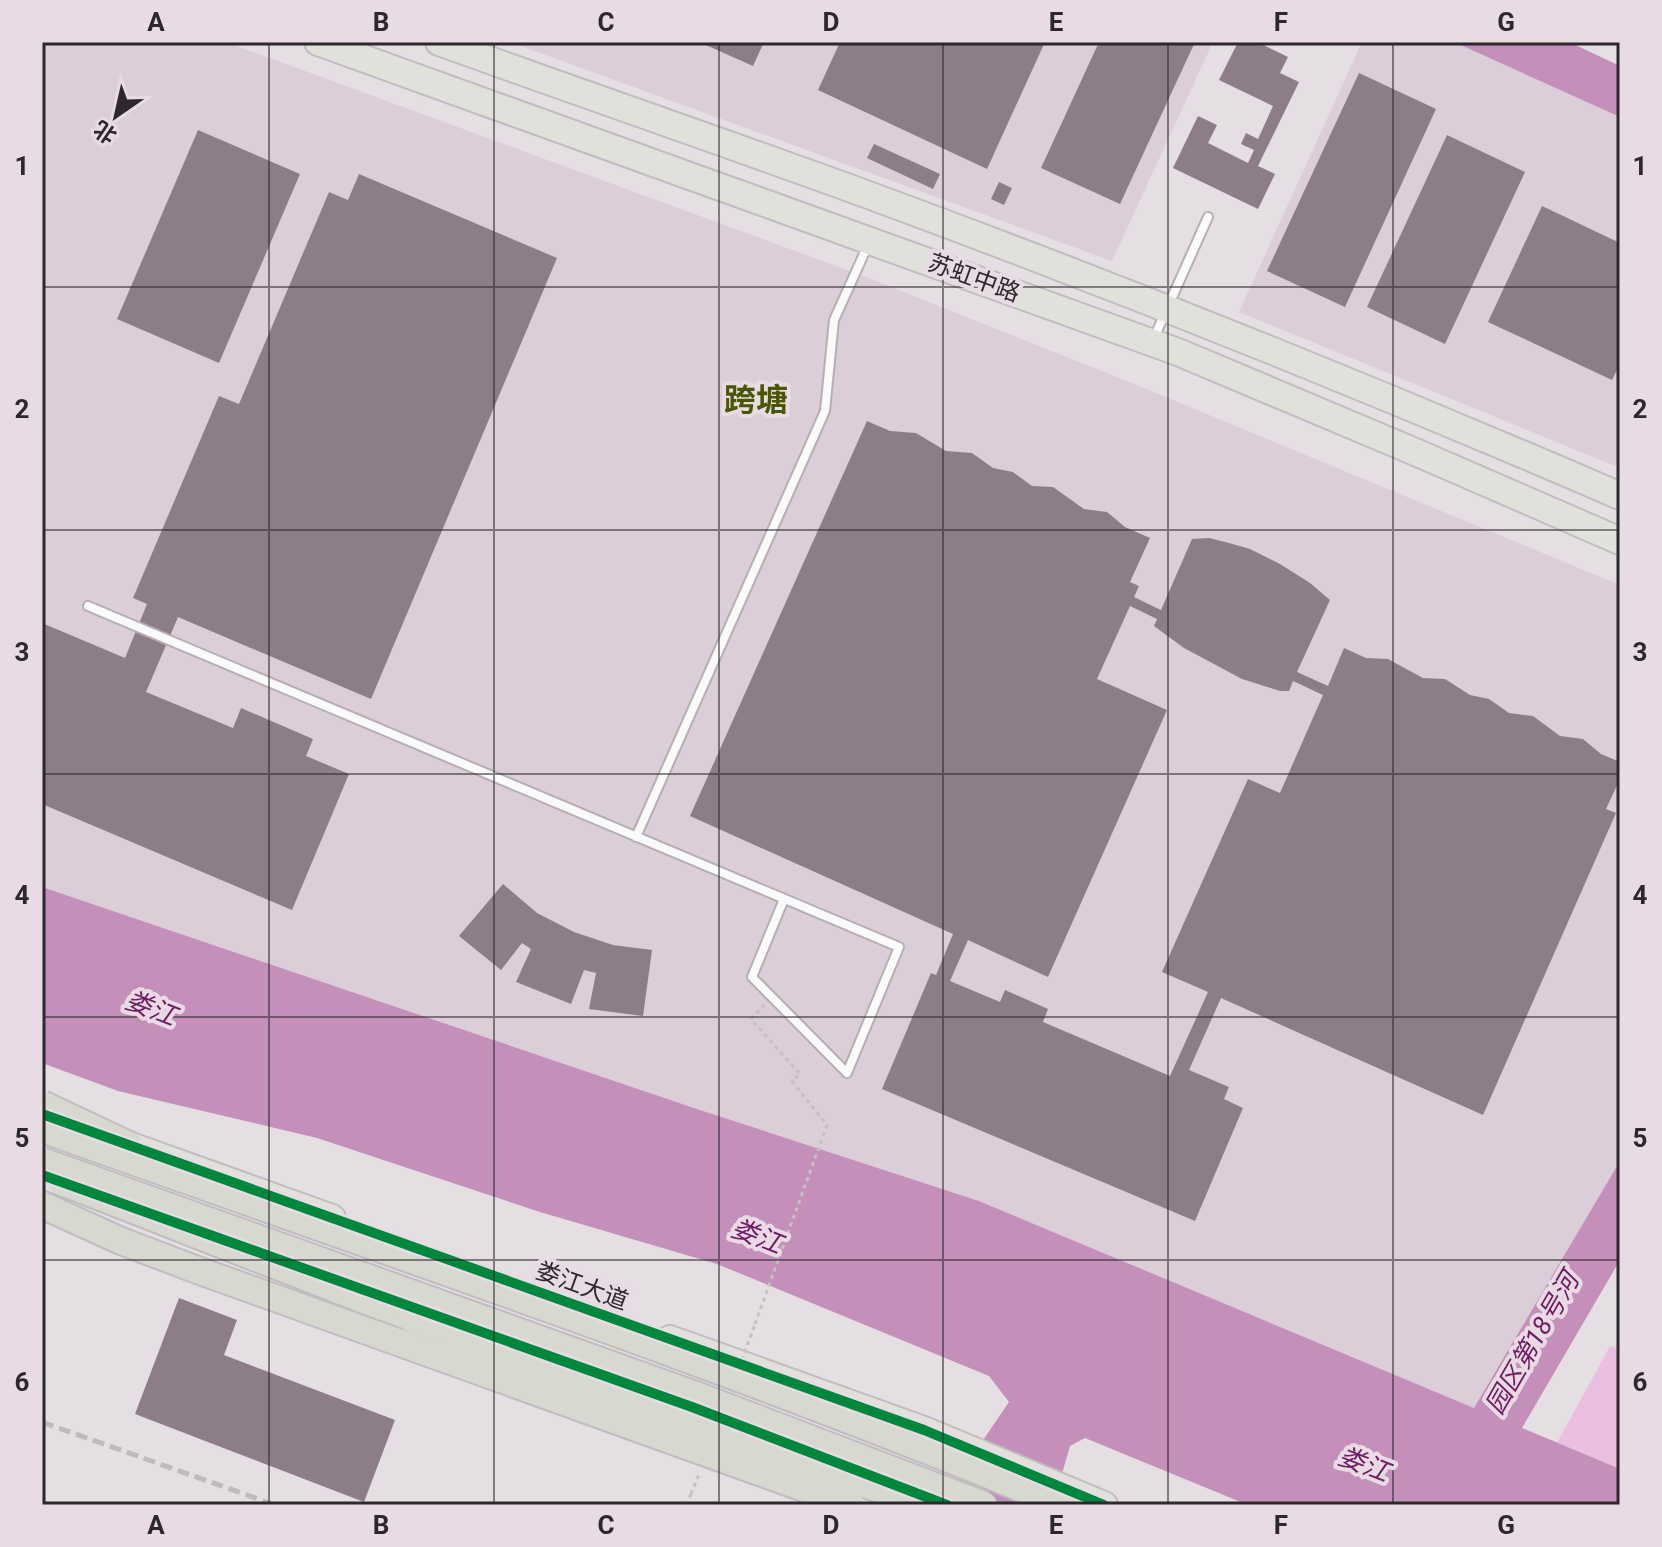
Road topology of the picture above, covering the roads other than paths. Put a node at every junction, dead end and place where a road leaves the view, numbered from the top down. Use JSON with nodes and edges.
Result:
{"nodes":[{"id":1,"x":318,"y":42,"type":"edge"},
{"id":2,"x":439,"y":42,"type":"edge"},
{"id":3,"x":1208,"y":217,"type":"dead end"},
{"id":4,"x":870,"y":241,"type":"junction"},
{"id":5,"x":1167,"y":308,"type":"junction"},
{"id":6,"x":1152,"y":343,"type":"junction"},
{"id":7,"x":1620,"y":496,"type":"edge"},
{"id":8,"x":1620,"y":541,"type":"edge"},
{"id":9,"x":88,"y":606,"type":"dead end"},
{"id":10,"x":636,"y":837,"type":"junction"},
{"id":11,"x":784,"y":899,"type":"junction"},
{"id":12,"x":42,"y":1104,"type":"edge"},
{"id":13,"x":42,"y":1114,"type":"edge"},
{"id":14,"x":42,"y":1129,"type":"edge"},
{"id":15,"x":42,"y":1161,"type":"edge"},
{"id":16,"x":52,"y":1179,"type":"edge"},
{"id":17,"x":42,"y":1205,"type":"edge"},
{"id":18,"x":285,"y":1216,"type":"junction"},
{"id":19,"x":1066,"y":1498,"type":"edge"},
{"id":20,"x":936,"y":1503,"type":"edge"},
{"id":21,"x":851,"y":1505,"type":"edge"},
{"id":22,"x":984,"y":1505,"type":"edge"},
{"id":23,"x":1104,"y":1505,"type":"edge"}],
"edges":[{"from":1,"to":4,"type":"main road","name":"苏虹中路"},
{"from":2,"to":5,"type":"main road","name":"苏虹中路"},
{"from":3,"to":5,"type":"lane"},
{"from":4,"to":6,"type":"main road","name":"苏虹中路"},
{"from":4,"to":10,"type":"lane"},
{"from":5,"to":6,"type":"lane"},
{"from":5,"to":7,"type":"main road","name":"苏虹中路"},
{"from":6,"to":8,"type":"main road","name":"苏虹中路"},
{"from":9,"to":10,"type":"lane"},
{"from":10,"to":11,"type":"lane"},
{"from":11,"to":11,"type":"lane"},
{"from":12,"to":18,"type":"highway","bridge":true},
{"from":13,"to":19,"type":"main road","name":"娄江大道"},
{"from":14,"to":18,"type":"highway","bridge":true},
{"from":15,"to":22,"type":"highway","bridge":true},
{"from":16,"to":20,"type":"main road"},
{"from":16,"to":20,"type":"highway","bridge":true},
{"from":17,"to":21,"type":"highway","bridge":true},
{"from":18,"to":19,"type":"highway","bridge":true},
{"from":19,"to":23,"type":"main road","name":"娄江大道"}]}
